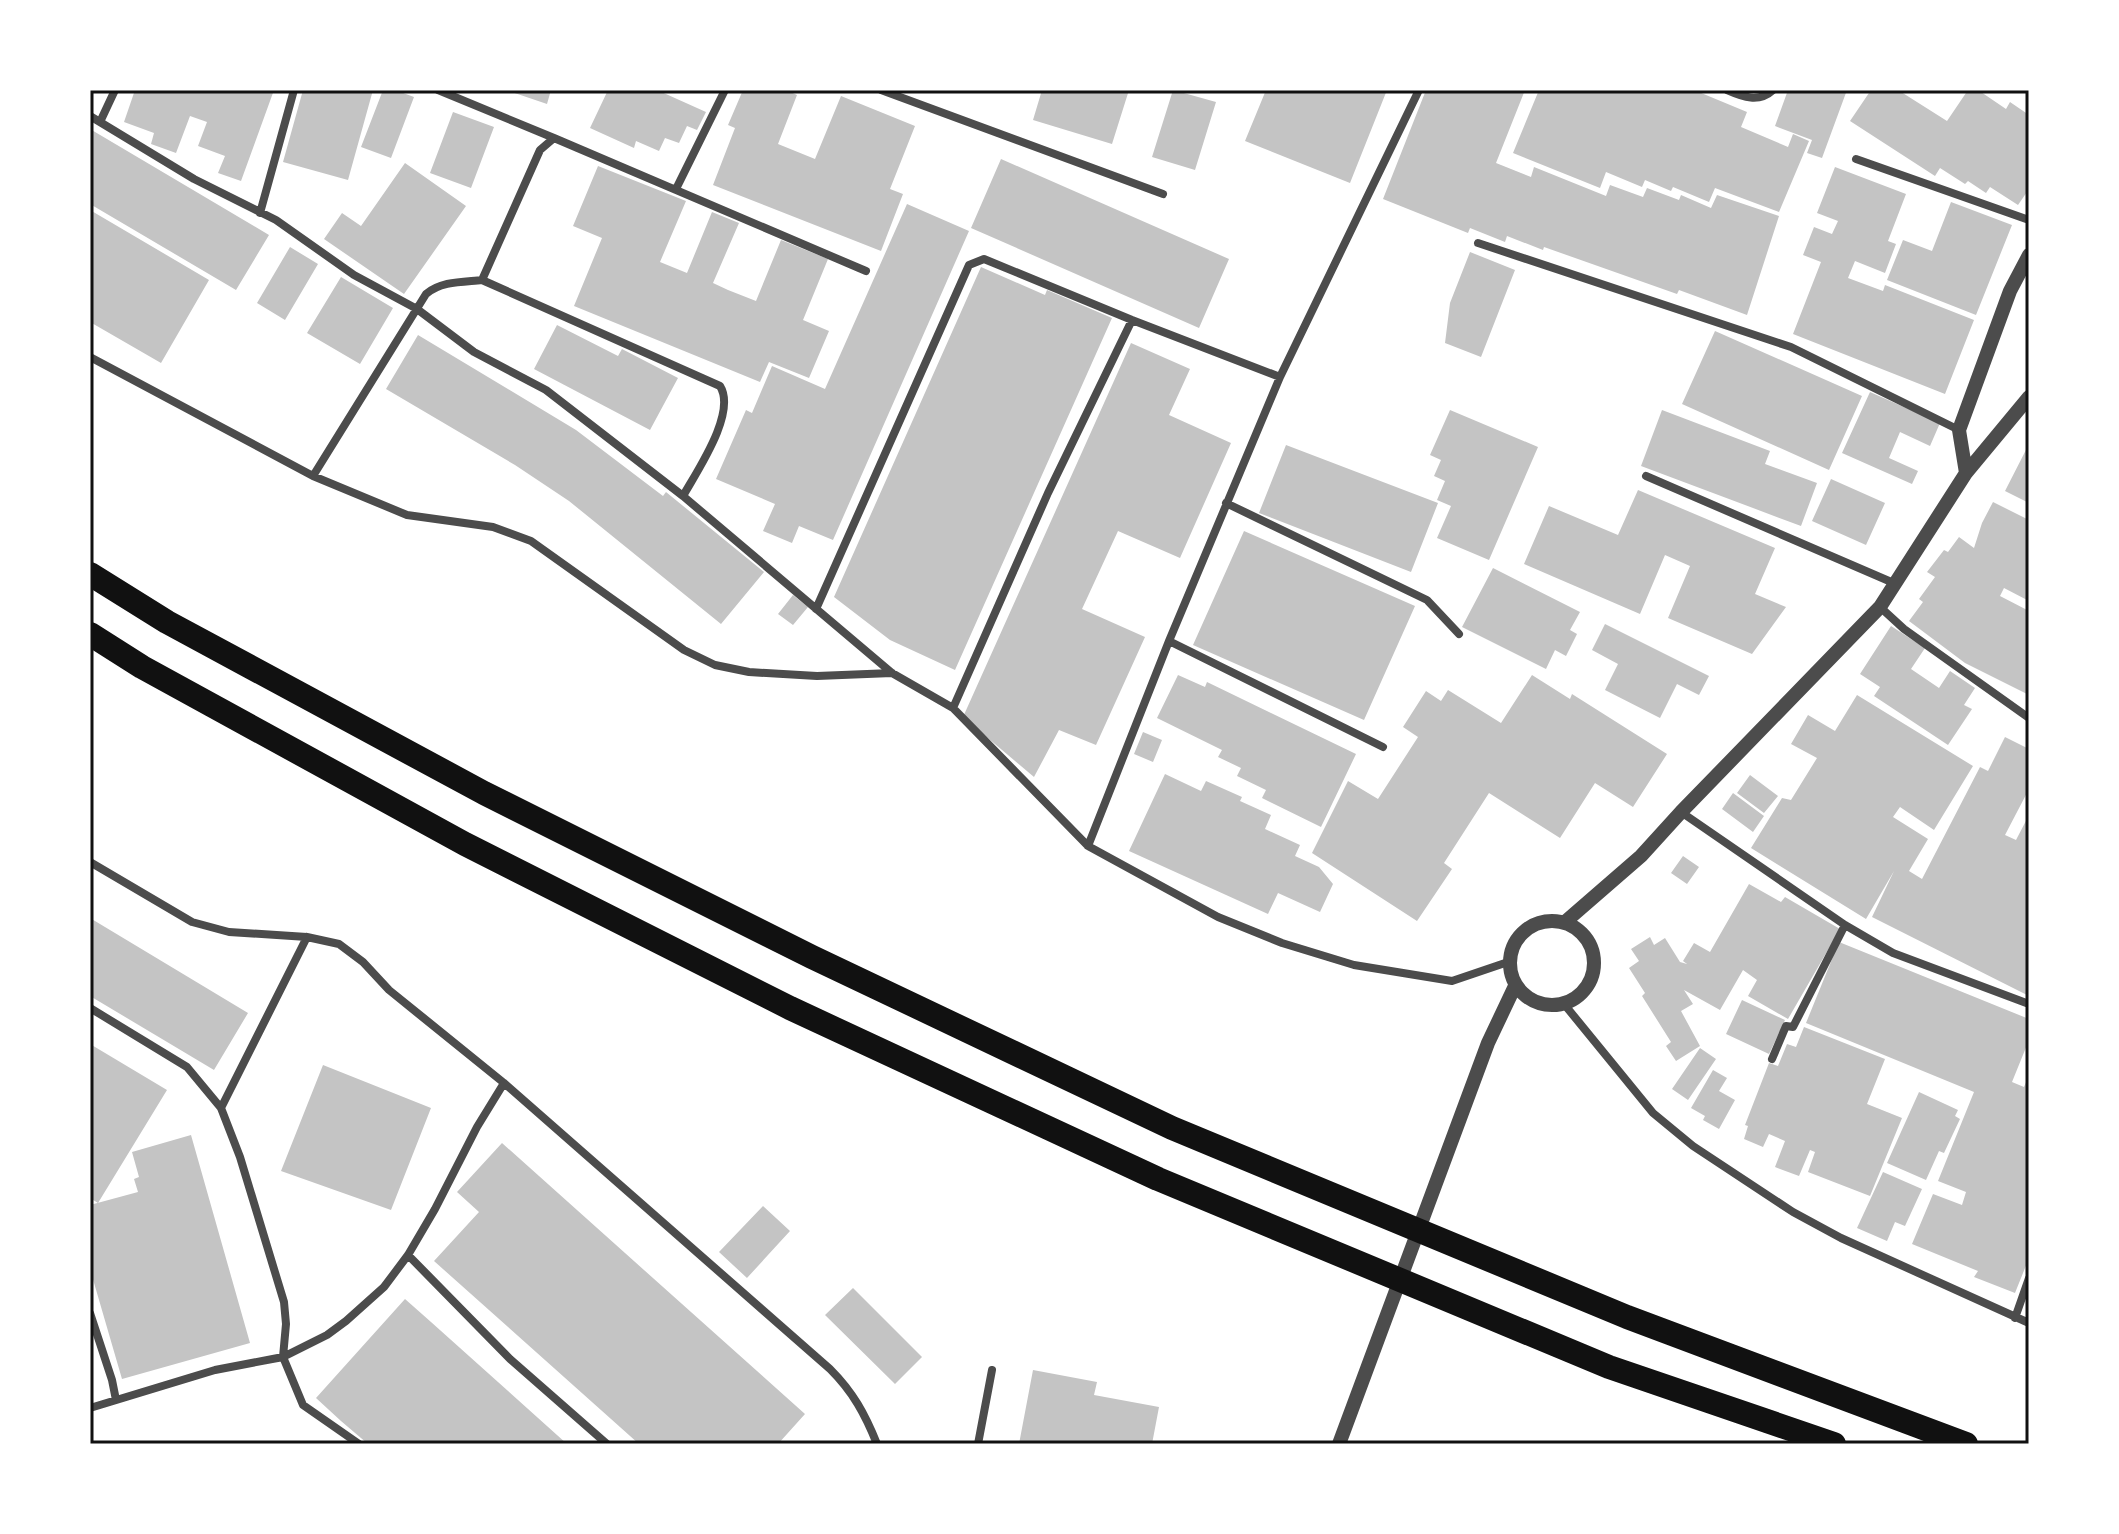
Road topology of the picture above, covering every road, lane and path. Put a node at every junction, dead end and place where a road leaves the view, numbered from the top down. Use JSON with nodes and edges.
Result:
{"nodes":[{"id":1,"x":115,"y":90,"type":"edge"},
{"id":2,"x":294,"y":90,"type":"edge"},
{"id":3,"x":438,"y":90,"type":"edge"},
{"id":4,"x":725,"y":90,"type":"edge"},
{"id":5,"x":881,"y":90,"type":"edge"},
{"id":6,"x":1419,"y":90,"type":"edge"},
{"id":7,"x":1727,"y":90,"type":"edge"},
{"id":8,"x":1773,"y":90,"type":"edge"},
{"id":9,"x":90,"y":116,"type":"edge"},
{"id":10,"x":100,"y":122,"type":"junction"},
{"id":11,"x":554,"y":138,"type":"junction"},
{"id":12,"x":1856,"y":159,"type":"dead end"},
{"id":13,"x":676,"y":189,"type":"junction"},
{"id":14,"x":1163,"y":194,"type":"dead end"},
{"id":15,"x":260,"y":213,"type":"junction"},
{"id":16,"x":2029,"y":220,"type":"edge"},
{"id":17,"x":1478,"y":243,"type":"dead end"},
{"id":18,"x":2029,"y":255,"type":"edge"},
{"id":19,"x":866,"y":271,"type":"dead end"},
{"id":20,"x":482,"y":280,"type":"junction"},
{"id":21,"x":417,"y":309,"type":"junction"},
{"id":22,"x":1132,"y":320,"type":"junction"},
{"id":23,"x":90,"y":357,"type":"edge"},
{"id":24,"x":1280,"y":377,"type":"junction"},
{"id":25,"x":2029,"y":397,"type":"edge"},
{"id":26,"x":1959,"y":430,"type":"junction"},
{"id":27,"x":1966,"y":473,"type":"junction"},
{"id":28,"x":313,"y":476,"type":"junction"},
{"id":29,"x":1646,"y":476,"type":"dead end"},
{"id":30,"x":683,"y":496,"type":"junction"},
{"id":31,"x":1226,"y":503,"type":"junction"},
{"id":32,"x":90,"y":574,"type":"edge"},
{"id":33,"x":1896,"y":584,"type":"junction"},
{"id":34,"x":1880,"y":607,"type":"junction"},
{"id":35,"x":816,"y":609,"type":"junction"},
{"id":36,"x":90,"y":634,"type":"edge"},
{"id":37,"x":1459,"y":634,"type":"dead end"},
{"id":38,"x":1169,"y":641,"type":"junction"},
{"id":39,"x":892,"y":673,"type":"junction"},
{"id":40,"x":953,"y":708,"type":"junction"},
{"id":41,"x":2029,"y":718,"type":"edge"},
{"id":42,"x":1383,"y":747,"type":"dead end"},
{"id":43,"x":1681,"y":812,"type":"junction"},
{"id":44,"x":1088,"y":846,"type":"junction"},
{"id":45,"x":90,"y":862,"type":"edge"},
{"id":46,"x":1565,"y":922,"type":"junction"},
{"id":47,"x":1845,"y":925,"type":"junction"},
{"id":48,"x":307,"y":937,"type":"junction"},
{"id":49,"x":1508,"y":962,"type":"junction"},
{"id":50,"x":1515,"y":986,"type":"junction"},
{"id":51,"x":1564,"y":1004,"type":"junction"},
{"id":52,"x":2029,"y":1004,"type":"edge"},
{"id":53,"x":90,"y":1008,"type":"edge"},
{"id":54,"x":1772,"y":1059,"type":"dead end"},
{"id":55,"x":504,"y":1083,"type":"junction"},
{"id":56,"x":221,"y":1108,"type":"junction"},
{"id":57,"x":408,"y":1255,"type":"junction"},
{"id":58,"x":2029,"y":1278,"type":"edge"},
{"id":59,"x":90,"y":1313,"type":"edge"},
{"id":60,"x":2015,"y":1318,"type":"junction"},
{"id":61,"x":2029,"y":1323,"type":"edge"},
{"id":62,"x":283,"y":1357,"type":"junction"},
{"id":63,"x":992,"y":1370,"type":"dead end"},
{"id":64,"x":116,"y":1400,"type":"junction"},
{"id":65,"x":90,"y":1408,"type":"edge"},
{"id":66,"x":359,"y":1444,"type":"edge"},
{"id":67,"x":607,"y":1444,"type":"edge"},
{"id":68,"x":877,"y":1444,"type":"edge"},
{"id":69,"x":978,"y":1444,"type":"edge"},
{"id":70,"x":1339,"y":1444,"type":"edge"},
{"id":71,"x":1834,"y":1444,"type":"edge"},
{"id":72,"x":1966,"y":1444,"type":"edge"}],
"edges":[{"from":1,"to":10,"type":"street"},
{"from":2,"to":15,"type":"street"},
{"from":3,"to":11,"type":"street"},
{"from":4,"to":13,"type":"street"},
{"from":5,"to":14,"type":"street"},
{"from":6,"to":24,"type":"street"},
{"from":7,"to":8,"type":"street"},
{"from":9,"to":10,"type":"street"},
{"from":10,"to":15,"type":"street"},
{"from":11,"to":13,"type":"street"},
{"from":11,"to":20,"type":"street"},
{"from":12,"to":16,"type":"street"},
{"from":13,"to":19,"type":"street"},
{"from":15,"to":21,"type":"street"},
{"from":17,"to":26,"type":"street"},
{"from":18,"to":26,"type":"street"},
{"from":20,"to":21,"type":"street"},
{"from":20,"to":30,"type":"street"},
{"from":21,"to":28,"type":"street"},
{"from":21,"to":30,"type":"street"},
{"from":22,"to":24,"type":"street"},
{"from":22,"to":35,"type":"street"},
{"from":22,"to":40,"type":"street"},
{"from":23,"to":28,"type":"street"},
{"from":24,"to":31,"type":"street"},
{"from":25,"to":27,"type":"street"},
{"from":26,"to":27,"type":"street"},
{"from":27,"to":33,"type":"street"},
{"from":28,"to":39,"type":"street"},
{"from":29,"to":33,"type":"street"},
{"from":30,"to":35,"type":"street"},
{"from":31,"to":37,"type":"street"},
{"from":31,"to":38,"type":"street"},
{"from":32,"to":72,"type":"highway"},
{"from":33,"to":34,"type":"street"},
{"from":34,"to":41,"type":"street"},
{"from":34,"to":43,"type":"street"},
{"from":35,"to":39,"type":"street"},
{"from":36,"to":71,"type":"highway"},
{"from":38,"to":42,"type":"street"},
{"from":38,"to":44,"type":"street"},
{"from":39,"to":40,"type":"street"},
{"from":40,"to":44,"type":"street"},
{"from":43,"to":46,"type":"street"},
{"from":43,"to":47,"type":"street"},
{"from":44,"to":49,"type":"street"},
{"from":45,"to":48,"type":"street"},
{"from":46,"to":49,"type":"street"},
{"from":46,"to":51,"type":"street"},
{"from":47,"to":52,"type":"street"},
{"from":47,"to":54,"type":"street"},
{"from":48,"to":55,"type":"street"},
{"from":48,"to":56,"type":"street"},
{"from":49,"to":50,"type":"street"},
{"from":50,"to":51,"type":"street"},
{"from":50,"to":70,"type":"street"},
{"from":51,"to":60,"type":"street"},
{"from":53,"to":56,"type":"street"},
{"from":55,"to":57,"type":"street"},
{"from":55,"to":68,"type":"street"},
{"from":56,"to":62,"type":"street"},
{"from":57,"to":62,"type":"street"},
{"from":57,"to":67,"type":"street"},
{"from":58,"to":60,"type":"street"},
{"from":59,"to":64,"type":"street"},
{"from":60,"to":61,"type":"street"},
{"from":62,"to":64,"type":"street"},
{"from":62,"to":66,"type":"street"},
{"from":63,"to":69,"type":"street"},
{"from":64,"to":65,"type":"street"}]}
